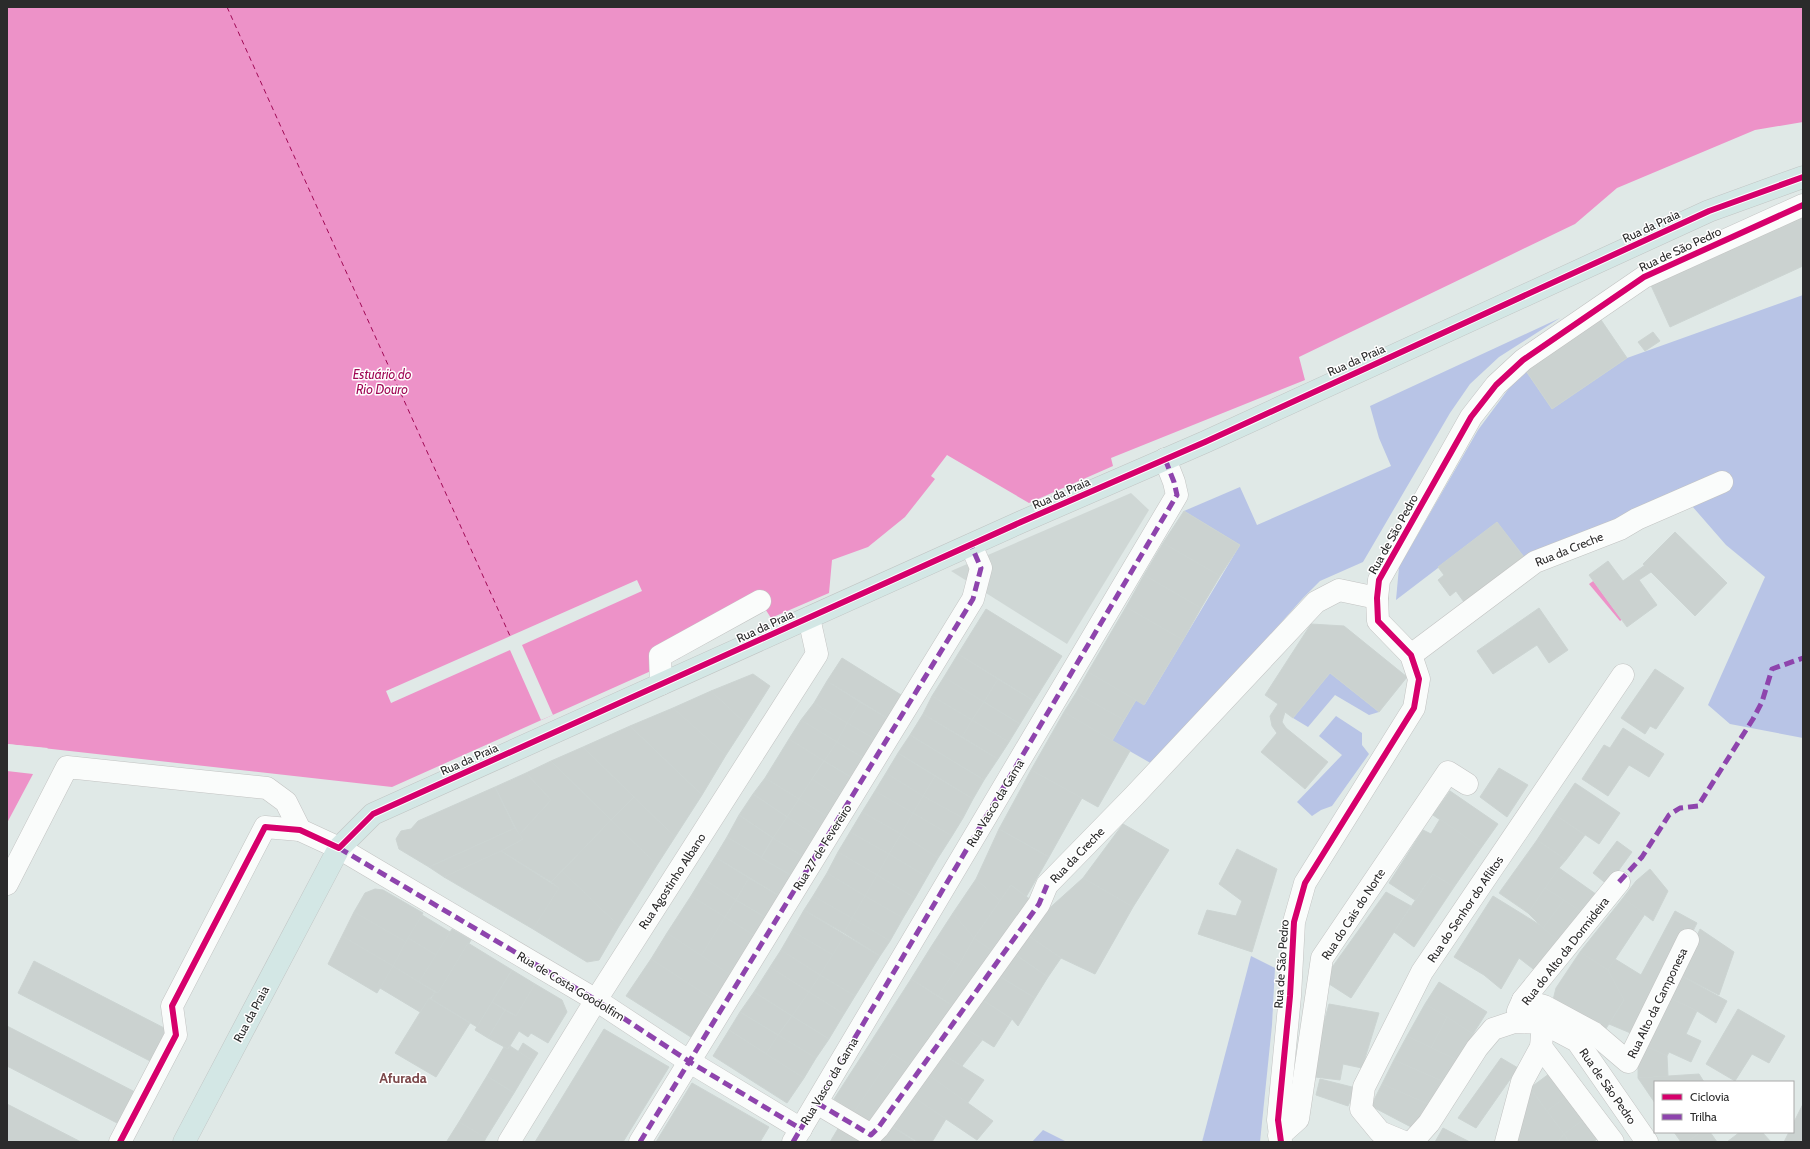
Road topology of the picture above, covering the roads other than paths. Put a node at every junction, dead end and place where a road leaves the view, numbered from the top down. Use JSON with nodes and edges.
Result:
{"nodes":[{"id":1,"x":1803,"y":177,"type":"edge"},
{"id":2,"x":1803,"y":205,"type":"edge"},
{"id":3,"x":1165,"y":460,"type":"junction"},
{"id":4,"x":1722,"y":482,"type":"dead end"},
{"id":5,"x":971,"y":545,"type":"junction"},
{"id":6,"x":1377,"y":598,"type":"junction"},
{"id":7,"x":760,"y":601,"type":"dead end"},
{"id":8,"x":809,"y":618,"type":"junction"},
{"id":9,"x":1411,"y":655,"type":"junction"},
{"id":10,"x":1624,"y":675,"type":"dead end"},
{"id":11,"x":661,"y":684,"type":"junction"},
{"id":12,"x":1467,"y":784,"type":"dead end"},
{"id":13,"x":300,"y":830,"type":"junction"},
{"id":14,"x":339,"y":848,"type":"junction"},
{"id":15,"x":1619,"y":882,"type":"dead end"},
{"id":16,"x":7,"y":884,"type":"edge"},
{"id":17,"x":1688,"y":940,"type":"dead end"},
{"id":18,"x":596,"y":1000,"type":"junction"},
{"id":19,"x":1523,"y":1000,"type":"junction"},
{"id":20,"x":1514,"y":1022,"type":"junction"},
{"id":21,"x":1543,"y":1023,"type":"junction"},
{"id":22,"x":1541,"y":1047,"type":"junction"},
{"id":23,"x":690,"y":1062,"type":"junction"},
{"id":24,"x":817,"y":1103,"type":"junction"},
{"id":25,"x":797,"y":1135,"type":"edge"},
{"id":26,"x":1280,"y":1139,"type":"edge"},
{"id":27,"x":120,"y":1142,"type":"edge"},
{"id":28,"x":184,"y":1142,"type":"edge"},
{"id":29,"x":509,"y":1142,"type":"edge"},
{"id":30,"x":640,"y":1142,"type":"edge"},
{"id":31,"x":1404,"y":1142,"type":"edge"},
{"id":32,"x":1412,"y":1142,"type":"edge"},
{"id":33,"x":1506,"y":1142,"type":"edge"},
{"id":34,"x":1613,"y":1142,"type":"edge"},
{"id":35,"x":1647,"y":1142,"type":"edge"}],
"edges":[{"from":1,"to":3,"type":"main road","name":"Rua da Praia"},
{"from":2,"to":6,"type":"street","name":"Rua de São Pedro"},
{"from":3,"to":5,"type":"main road","name":"Rua da Praia"},
{"from":3,"to":24,"type":"street","name":"Rua Vasco da Gama"},
{"from":4,"to":9,"type":"street","name":"Rua da Creche"},
{"from":5,"to":8,"type":"main road","name":"Rua da Praia"},
{"from":5,"to":23,"type":"street","name":"Rua 27 de Fevereiro"},
{"from":6,"to":9,"type":"street","name":"Rua de São Pedro"},
{"from":6,"to":24,"type":"street","name":"Rua da Creche"},
{"from":7,"to":11,"type":"street"},
{"from":8,"to":11,"type":"main road","name":"Rua da Praia"},
{"from":8,"to":18,"type":"street","name":"Rua Agostinho Albano"},
{"from":9,"to":26,"type":"street","name":"Rua de São Pedro"},
{"from":10,"to":31,"type":"street","name":"Rua do Senhor do Aflitos"},
{"from":11,"to":14,"type":"main road","name":"Rua da Praia"},
{"from":12,"to":26,"type":"street","name":"Rua do Cais do Norte"},
{"from":13,"to":14,"type":"street","name":"Rua de Costa Goodolfim"},
{"from":13,"to":16,"type":"street"},
{"from":13,"to":27,"type":"street","name":"Rua de Costa Goodolfim"},
{"from":14,"to":18,"type":"street","name":"Rua de Costa Goodolfim"},
{"from":14,"to":28,"type":"main road","name":"Rua da Praia"},
{"from":15,"to":19,"type":"street","name":"Rua do Alto da Dormideira"},
{"from":17,"to":19,"type":"street","name":"Rua Alto da Camponesa"},
{"from":18,"to":23,"type":"street","name":"Rua de Costa Goodolfim"},
{"from":18,"to":29,"type":"street","name":"Rua Agostinho Albano"},
{"from":19,"to":20,"type":"street","name":"Rua do Alto da Dormideira"},
{"from":20,"to":21,"type":"street","name":"Rua de São Pedro"},
{"from":20,"to":32,"type":"street","name":"Rua de São Pedro"},
{"from":21,"to":22,"type":"street"},
{"from":21,"to":35,"type":"street","name":"Rua de São Pedro"},
{"from":22,"to":33,"type":"street"},
{"from":22,"to":34,"type":"street"},
{"from":23,"to":25,"type":"street","name":"Rua de Costa Goodolfim"},
{"from":23,"to":30,"type":"street","name":"Rua 27 de Fevereiro"},
{"from":24,"to":25,"type":"street","name":"Rua Vasco da Gama"}]}
